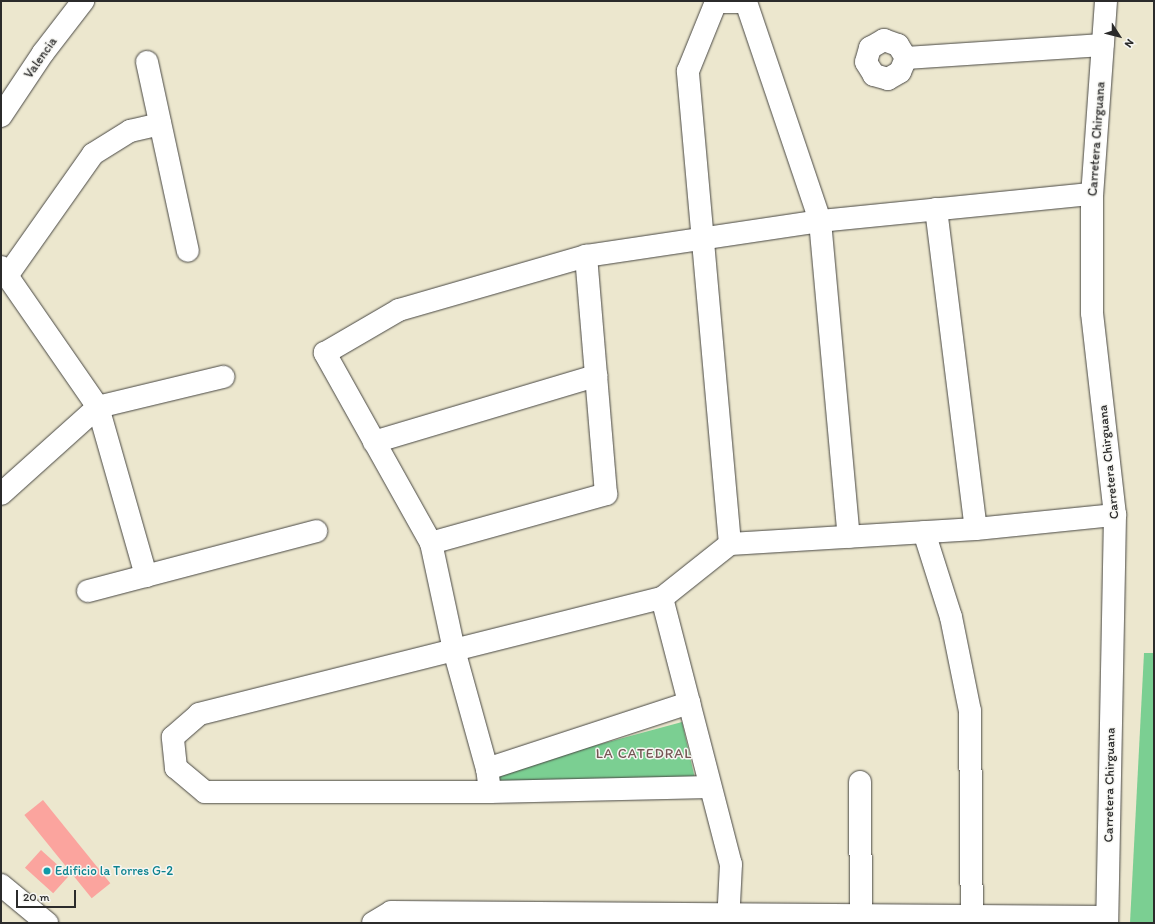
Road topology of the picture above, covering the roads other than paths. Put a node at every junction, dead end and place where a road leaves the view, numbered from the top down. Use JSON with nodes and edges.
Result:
{"nodes":[{"id":1,"x":83,"y":1,"type":"edge"},
{"id":2,"x":1106,"y":1,"type":"edge"},
{"id":3,"x":1103,"y":45,"type":"junction"},
{"id":4,"x":906,"y":58,"type":"dead end"},
{"id":5,"x":147,"y":62,"type":"dead end"},
{"id":6,"x":1,"y":116,"type":"edge"},
{"id":7,"x":160,"y":124,"type":"junction"},
{"id":8,"x":1092,"y":194,"type":"junction"},
{"id":9,"x":936,"y":209,"type":"junction"},
{"id":10,"x":820,"y":221,"type":"junction"},
{"id":11,"x":703,"y":238,"type":"junction"},
{"id":12,"x":188,"y":252,"type":"dead end"},
{"id":13,"x":586,"y":256,"type":"junction"},
{"id":14,"x":4,"y":271,"type":"edge"},
{"id":15,"x":223,"y":376,"type":"dead end"},
{"id":16,"x":596,"y":376,"type":"junction"},
{"id":17,"x":98,"y":406,"type":"junction"},
{"id":18,"x":374,"y":442,"type":"junction"},
{"id":19,"x":1,"y":494,"type":"edge"},
{"id":20,"x":1115,"y":515,"type":"junction"},
{"id":21,"x":976,"y":529,"type":"junction"},
{"id":22,"x":316,"y":531,"type":"dead end"},
{"id":23,"x":924,"y":532,"type":"junction"},
{"id":24,"x":849,"y":537,"type":"junction"},
{"id":25,"x":431,"y":543,"type":"junction"},
{"id":26,"x":730,"y":544,"type":"junction"},
{"id":27,"x":146,"y":576,"type":"junction"},
{"id":28,"x":88,"y":591,"type":"dead end"},
{"id":29,"x":662,"y":598,"type":"junction"},
{"id":30,"x":454,"y":650,"type":"junction"},
{"id":31,"x":689,"y":703,"type":"junction"},
{"id":32,"x":487,"y":769,"type":"junction"},
{"id":33,"x":860,"y":782,"type":"dead end"},
{"id":34,"x":710,"y":787,"type":"junction"},
{"id":35,"x":490,"y":792,"type":"junction"},
{"id":36,"x":1,"y":885,"type":"edge"},
{"id":37,"x":492,"y":918,"type":"edge"},
{"id":38,"x":612,"y":918,"type":"edge"},
{"id":39,"x":728,"y":919,"type":"edge"},
{"id":40,"x":861,"y":919,"type":"edge"},
{"id":41,"x":972,"y":920,"type":"edge"},
{"id":42,"x":1107,"y":920,"type":"edge"},
{"id":43,"x":47,"y":923,"type":"edge"},
{"id":44,"x":373,"y":923,"type":"edge"}],
"edges":[{"from":1,"to":6,"type":"street","name":"Valencia"},
{"from":2,"to":3,"type":"street","name":"Carretera Chirguana"},
{"from":3,"to":4,"type":"street"},
{"from":3,"to":8,"type":"street","name":"Carretera Chirguana"},
{"from":5,"to":7,"type":"street"},
{"from":7,"to":12,"type":"street"},
{"from":7,"to":14,"type":"street"},
{"from":8,"to":9,"type":"street"},
{"from":8,"to":20,"type":"street","name":"Carretera Chirguana"},
{"from":9,"to":10,"type":"street"},
{"from":9,"to":21,"type":"street"},
{"from":10,"to":11,"type":"street"},
{"from":10,"to":11,"type":"street"},
{"from":10,"to":24,"type":"street"},
{"from":11,"to":13,"type":"street"},
{"from":11,"to":26,"type":"street"},
{"from":13,"to":16,"type":"street"},
{"from":13,"to":18,"type":"street"},
{"from":14,"to":17,"type":"street"},
{"from":15,"to":17,"type":"street"},
{"from":16,"to":18,"type":"street"},
{"from":16,"to":25,"type":"street"},
{"from":17,"to":19,"type":"street"},
{"from":17,"to":27,"type":"street"},
{"from":18,"to":25,"type":"street"},
{"from":20,"to":21,"type":"street"},
{"from":20,"to":42,"type":"street","name":"Carretera Chirguana"},
{"from":21,"to":23,"type":"street"},
{"from":22,"to":27,"type":"street"},
{"from":23,"to":24,"type":"street"},
{"from":23,"to":41,"type":"street"},
{"from":24,"to":26,"type":"street"},
{"from":25,"to":30,"type":"street"},
{"from":26,"to":29,"type":"street"},
{"from":27,"to":28,"type":"street"},
{"from":29,"to":30,"type":"street"},
{"from":29,"to":31,"type":"street"},
{"from":30,"to":32,"type":"street"},
{"from":30,"to":35,"type":"street"},
{"from":31,"to":32,"type":"street"},
{"from":31,"to":34,"type":"street"},
{"from":32,"to":35,"type":"street"},
{"from":33,"to":40,"type":"street"},
{"from":34,"to":35,"type":"street"},
{"from":34,"to":39,"type":"street"},
{"from":36,"to":43,"type":"street"},
{"from":37,"to":38,"type":"street"},
{"from":37,"to":44,"type":"street"},
{"from":38,"to":39,"type":"street"},
{"from":39,"to":40,"type":"street"},
{"from":40,"to":41,"type":"street"},
{"from":41,"to":42,"type":"street"}]}
